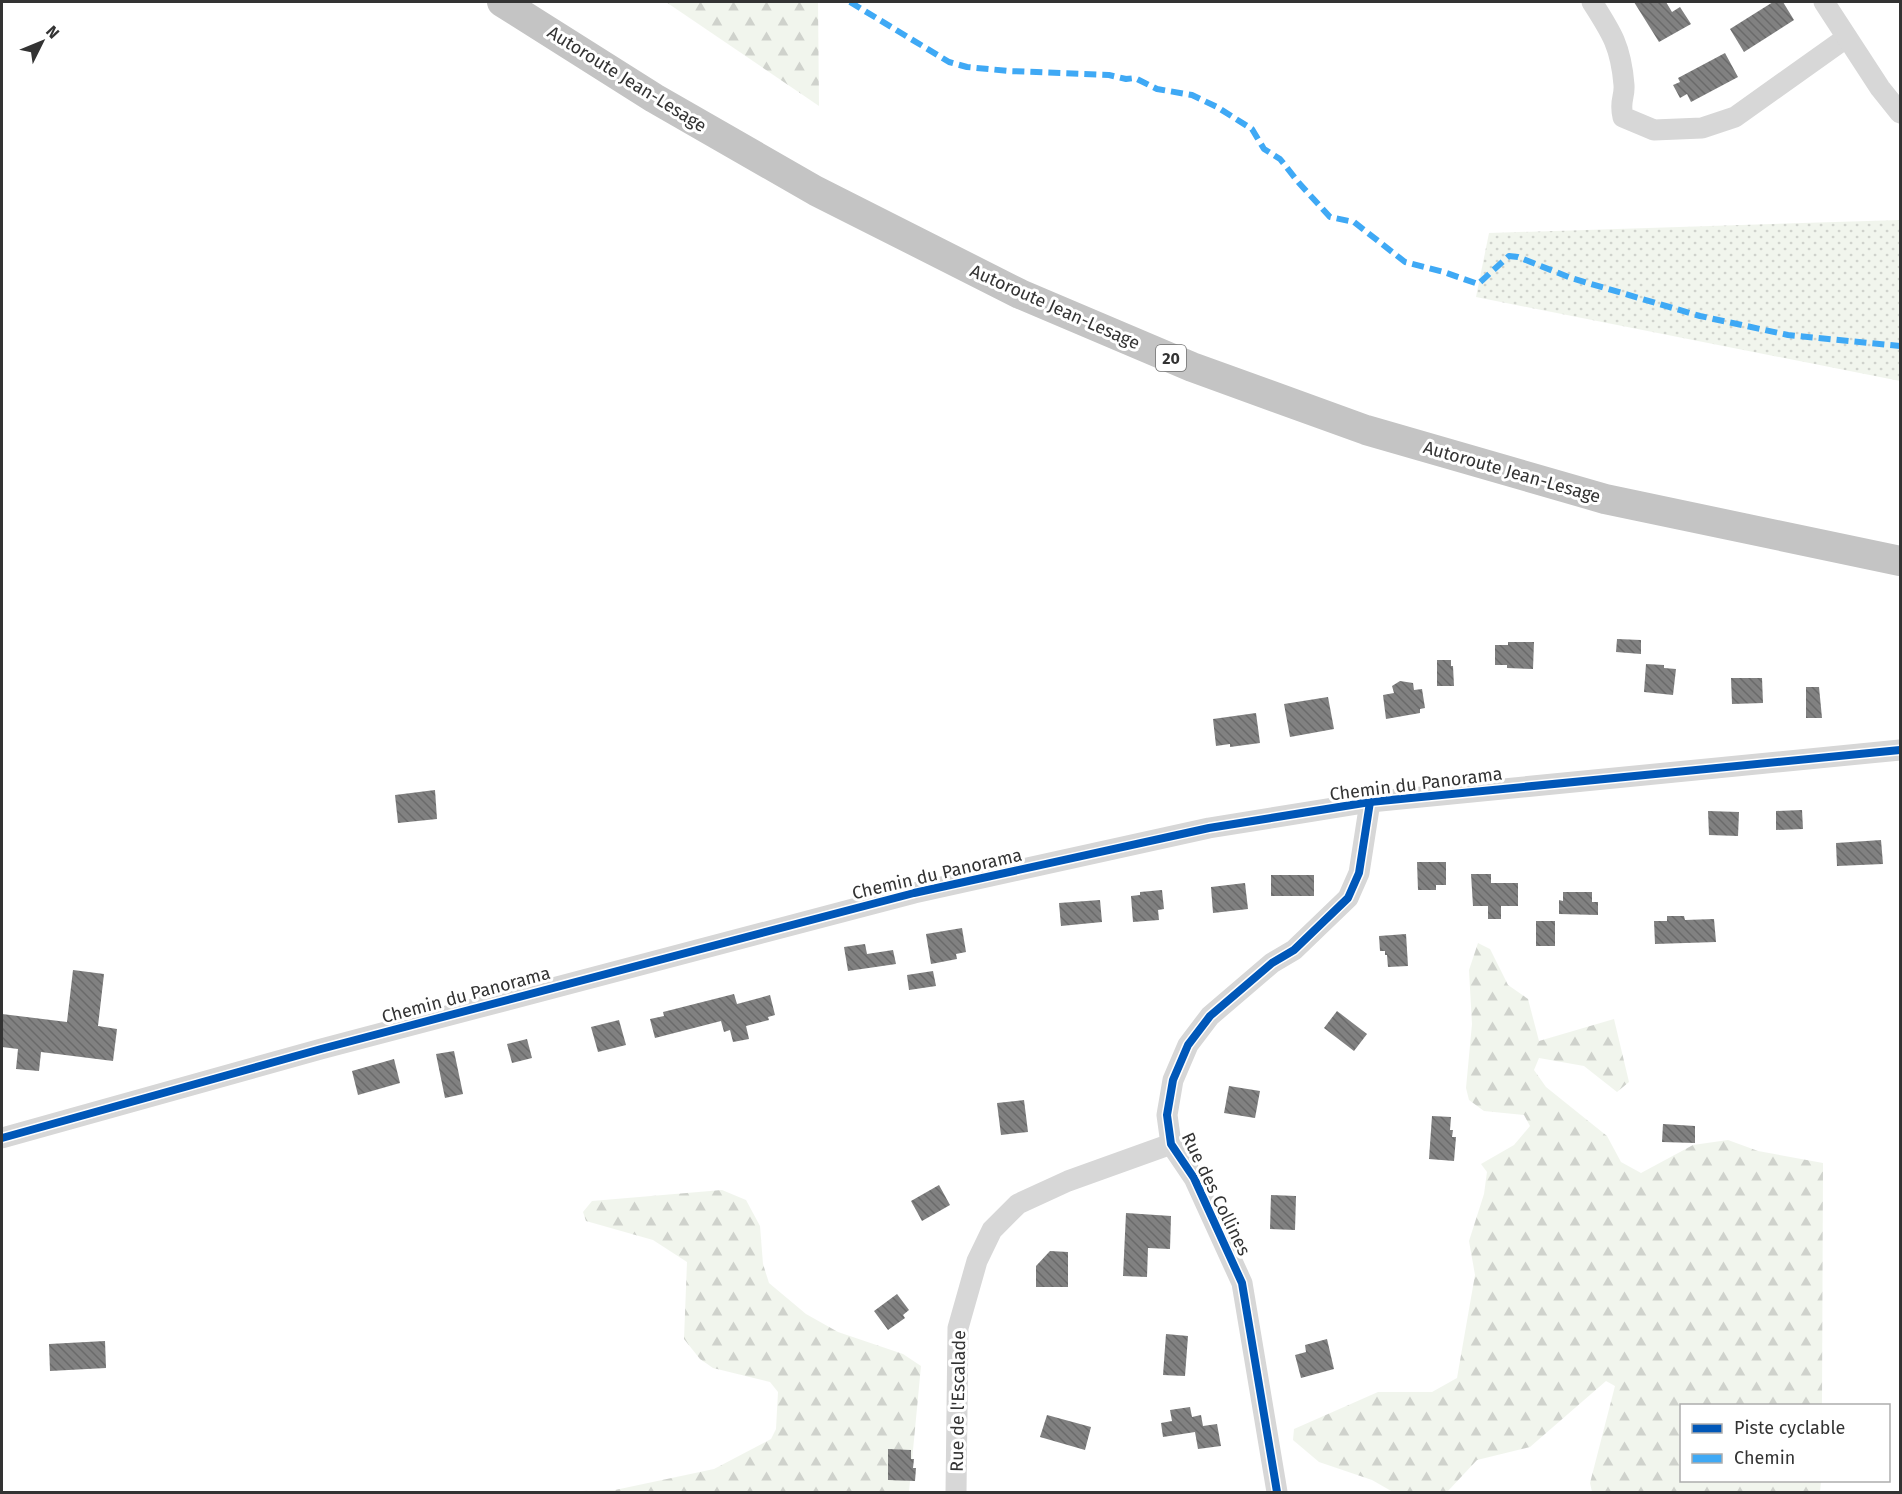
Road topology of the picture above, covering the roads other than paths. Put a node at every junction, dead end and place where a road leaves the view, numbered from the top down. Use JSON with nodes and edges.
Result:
{"nodes":[{"id":1,"x":502,"y":2,"type":"edge"},
{"id":2,"x":1592,"y":2,"type":"edge"},
{"id":3,"x":1824,"y":2,"type":"edge"},
{"id":4,"x":1846,"y":38,"type":"junction"},
{"id":5,"x":1900,"y":112,"type":"edge"},
{"id":6,"x":1900,"y":561,"type":"edge"},
{"id":7,"x":1900,"y":750,"type":"edge"},
{"id":8,"x":1370,"y":802,"type":"junction"},
{"id":9,"x":2,"y":1138,"type":"edge"},
{"id":10,"x":1172,"y":1144,"type":"junction"},
{"id":11,"x":956,"y":1492,"type":"edge"},
{"id":12,"x":1277,"y":1492,"type":"edge"}],
"edges":[{"from":1,"to":6,"type":"highway","name":"Autoroute Jean-Lesage","number":"20"},
{"from":2,"to":4,"type":"street"},
{"from":3,"to":4,"type":"street"},
{"from":4,"to":5,"type":"street"},
{"from":7,"to":8,"type":"street","name":"Chemin du Panorama"},
{"from":8,"to":9,"type":"street","name":"Chemin du Panorama"},
{"from":8,"to":10,"type":"street","name":"Rue des Collines"},
{"from":10,"to":11,"type":"street","name":"Rue de l'Escalade"},
{"from":10,"to":12,"type":"street","name":"Rue des Collines"}]}
